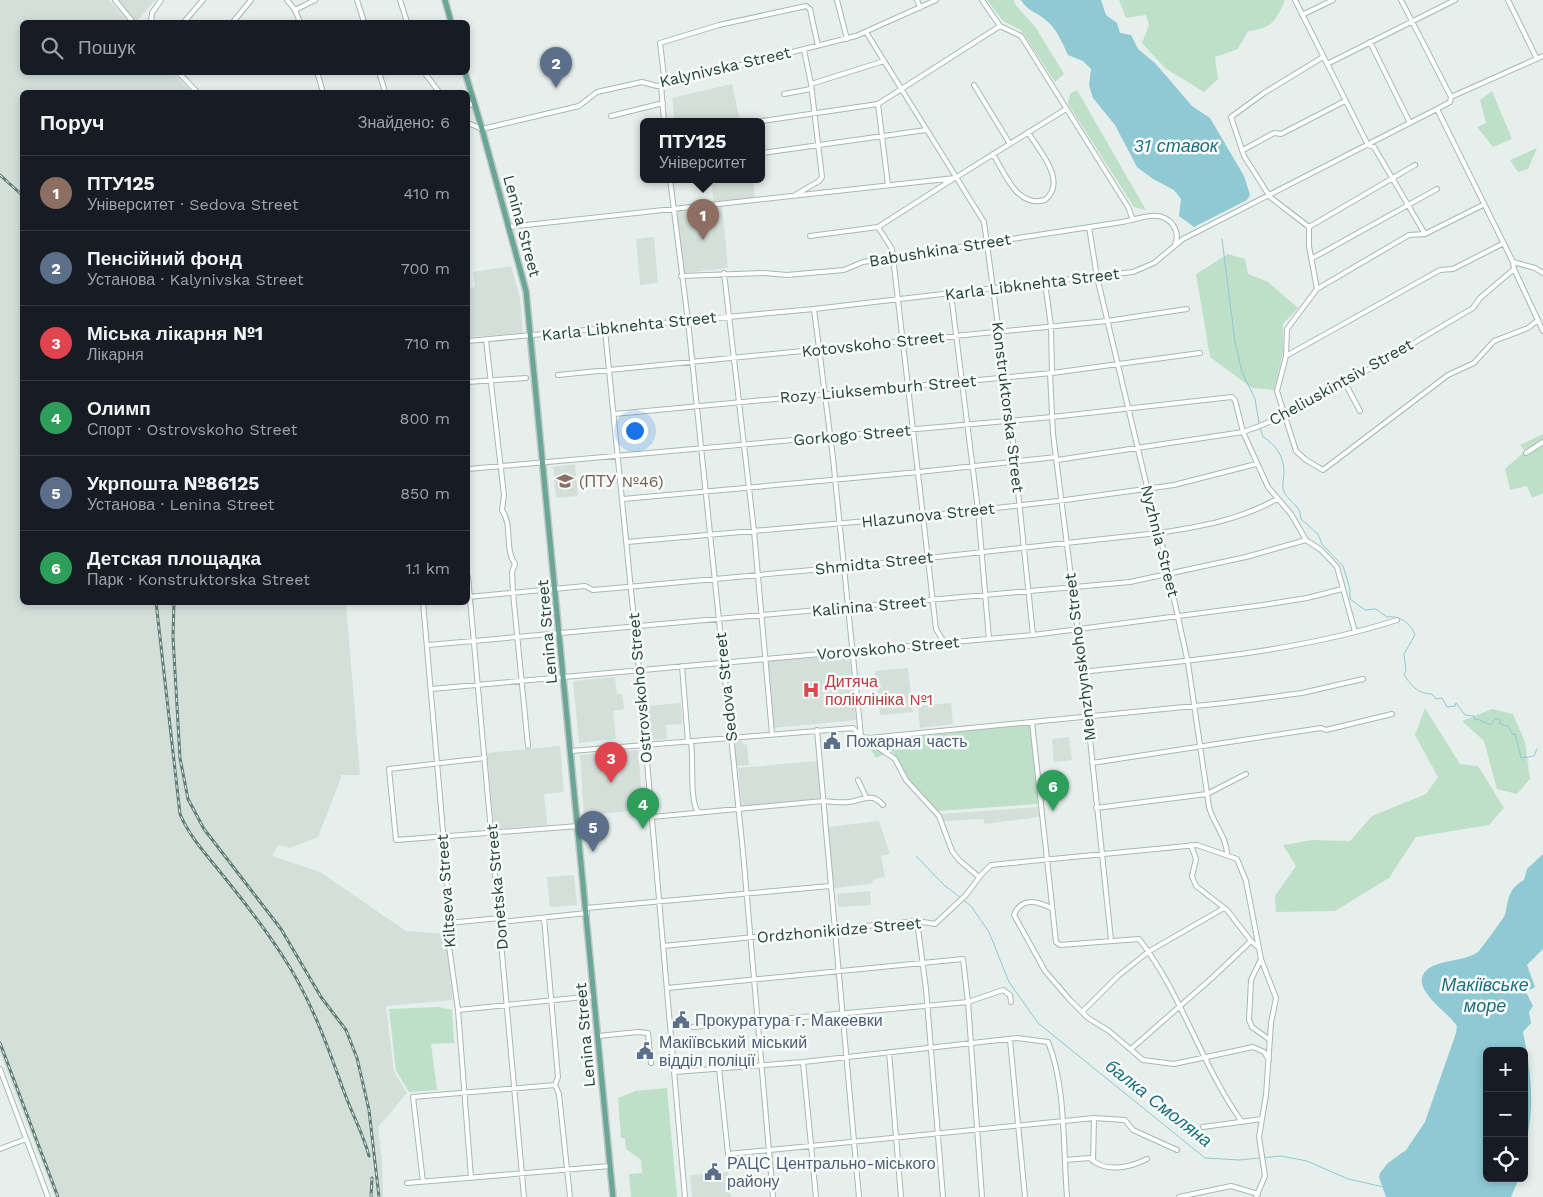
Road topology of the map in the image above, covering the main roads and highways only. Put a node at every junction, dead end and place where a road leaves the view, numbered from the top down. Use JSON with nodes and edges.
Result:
{"nodes":[{"id":1,"x":445,"y":0,"type":"edge"},
{"id":2,"x":450,"y":20,"type":"edge"},
{"id":3,"x":465,"y":75,"type":"edge"},
{"id":4,"x":467,"y":90,"type":"edge"},
{"id":5,"x":470,"y":104,"type":"edge"},
{"id":6,"x":613,"y":1197,"type":"edge"}],
"edges":[{"from":1,"to":2,"type":"main road"},
{"from":3,"to":4,"type":"main road","name":"Lenina Street"},
{"from":5,"to":6,"type":"main road","name":"Lenina Street"}]}
